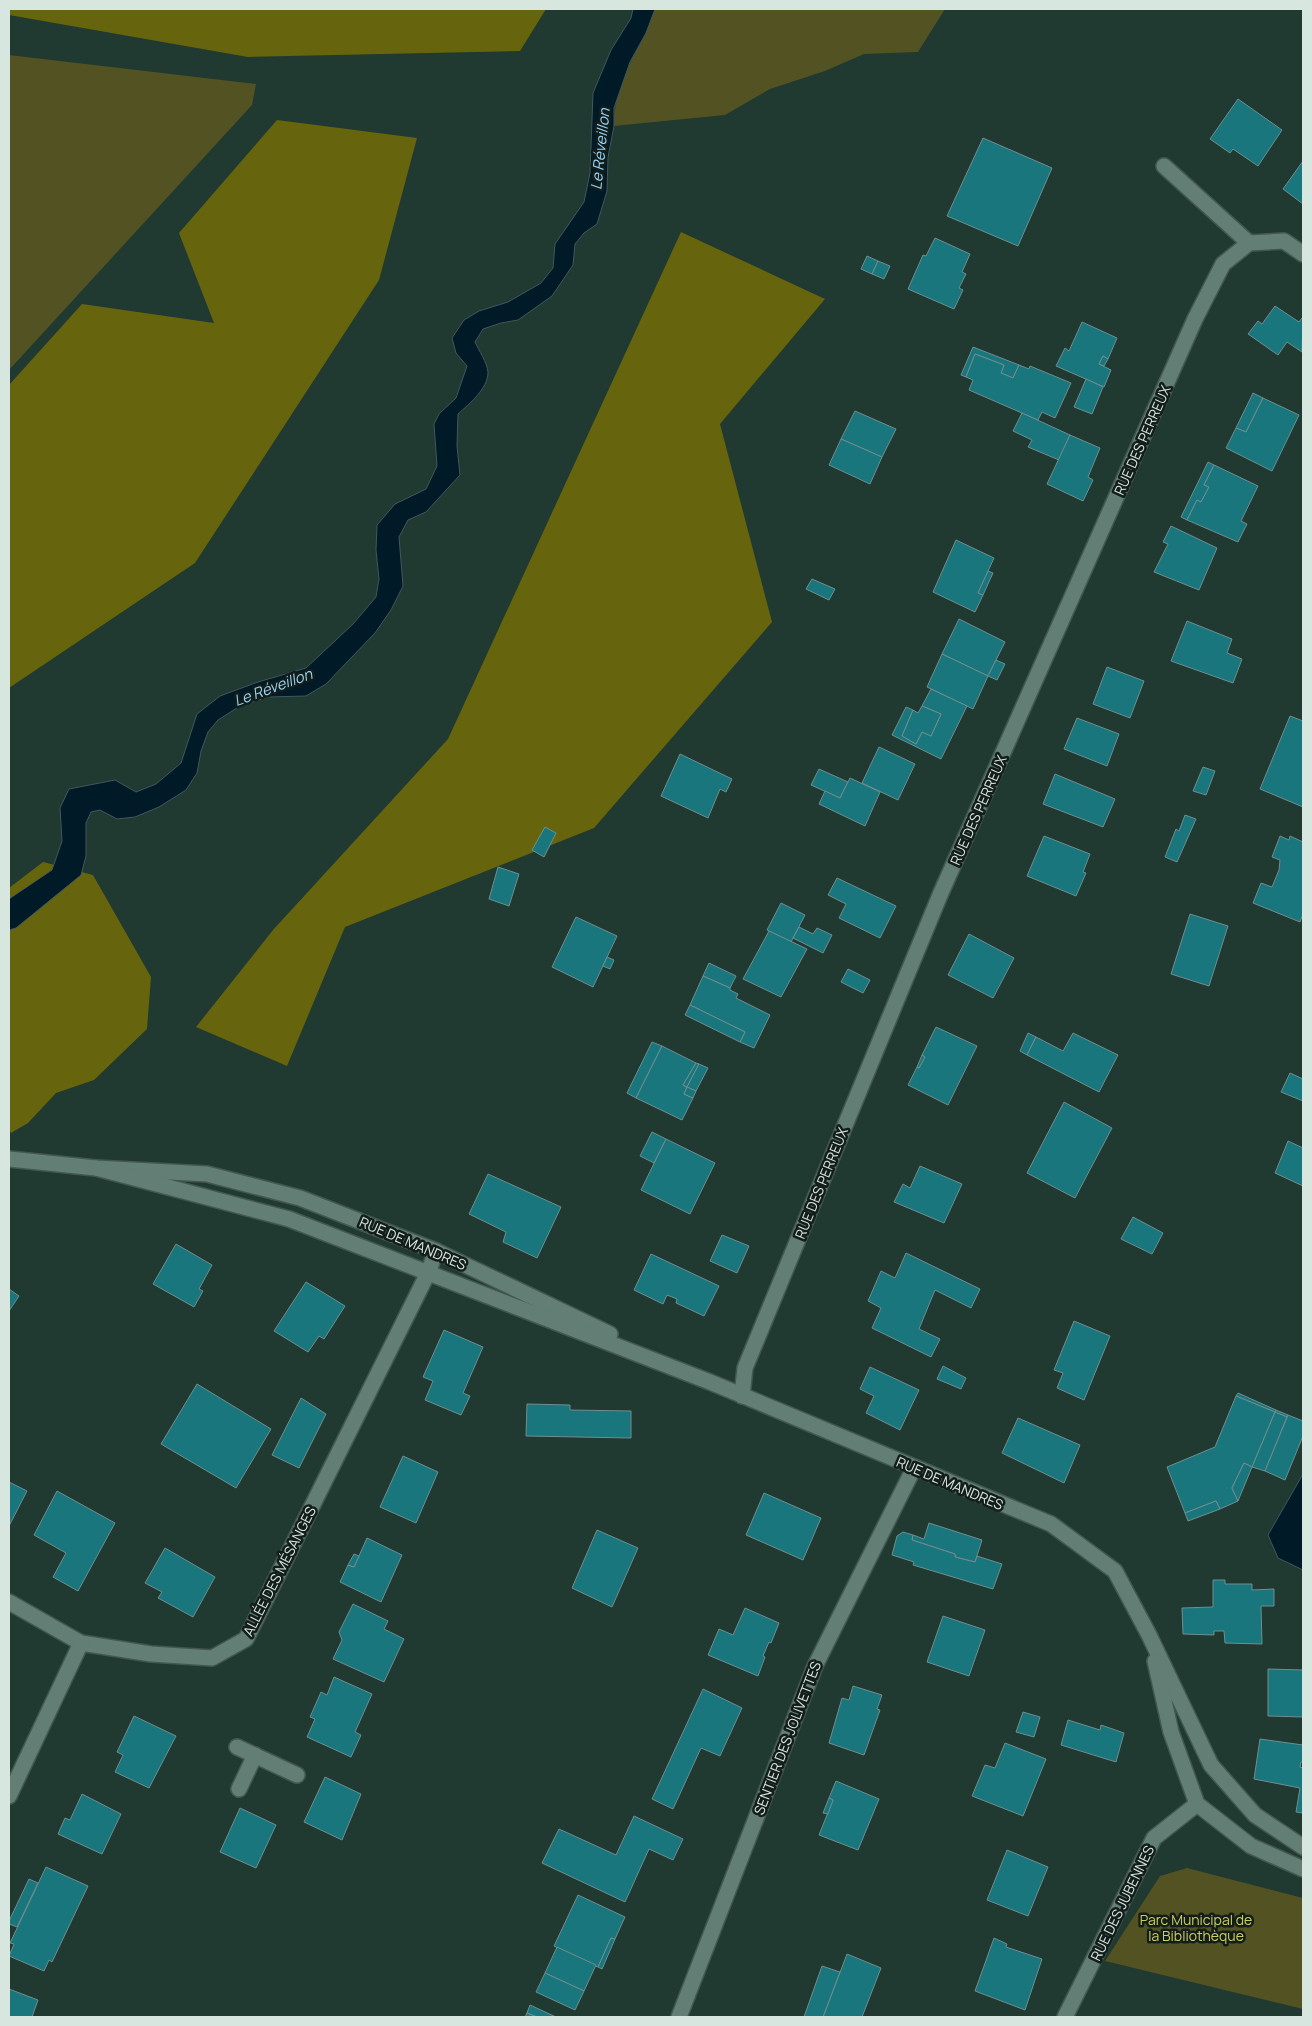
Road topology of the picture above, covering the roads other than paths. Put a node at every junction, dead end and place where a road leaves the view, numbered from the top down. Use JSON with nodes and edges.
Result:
{"nodes":[{"id":1,"x":1164,"y":166,"type":"dead end"},
{"id":2,"x":1250,"y":243,"type":"junction"},
{"id":3,"x":1303,"y":254,"type":"edge"},
{"id":4,"x":9,"y":1159,"type":"edge"},
{"id":5,"x":96,"y":1168,"type":"junction"},
{"id":6,"x":436,"y":1251,"type":"junction"},
{"id":7,"x":428,"y":1273,"type":"junction"},
{"id":8,"x":710,"y":1382,"type":"junction"},
{"id":9,"x":742,"y":1396,"type":"junction"},
{"id":10,"x":914,"y":1468,"type":"junction"},
{"id":11,"x":9,"y":1602,"type":"edge"},
{"id":12,"x":1149,"y":1635,"type":"junction"},
{"id":13,"x":81,"y":1642,"type":"junction"},
{"id":14,"x":237,"y":1747,"type":"dead end"},
{"id":15,"x":255,"y":1755,"type":"junction"},
{"id":16,"x":297,"y":1775,"type":"dead end"},
{"id":17,"x":239,"y":1789,"type":"dead end"},
{"id":18,"x":9,"y":1796,"type":"edge"},
{"id":19,"x":1196,"y":1804,"type":"junction"},
{"id":20,"x":1303,"y":1847,"type":"edge"},
{"id":21,"x":1303,"y":1869,"type":"edge"},
{"id":22,"x":679,"y":2017,"type":"edge"},
{"id":23,"x":1066,"y":2017,"type":"edge"}],
"edges":[{"from":1,"to":2,"type":"street"},
{"from":2,"to":3,"type":"street"},
{"from":2,"to":9,"type":"street","name":"RUE DES PERREUX"},
{"from":4,"to":5,"type":"street","name":"RUE DE MANDRES"},
{"from":5,"to":6,"type":"street","name":"RUE DE MANDRES"},
{"from":5,"to":7,"type":"street","name":"RUE DE MANDRES"},
{"from":6,"to":7,"type":"street","name":"ALLÉE DES MÉSANGES"},
{"from":6,"to":8,"type":"street","name":"RUE DE MANDRES"},
{"from":7,"to":8,"type":"street","name":"RUE DE MANDRES"},
{"from":7,"to":13,"type":"street","name":"ALLÉE DES MÉSANGES"},
{"from":8,"to":9,"type":"street","name":"RUE DE MANDRES"},
{"from":9,"to":10,"type":"street","name":"RUE DE MANDRES"},
{"from":10,"to":12,"type":"street","name":"RUE DE MANDRES"},
{"from":10,"to":22,"type":"street","name":"SENTIER DES JOLIVETTES"},
{"from":11,"to":13,"type":"street","name":"ALLÉE DES MÉSANGES"},
{"from":12,"to":19,"type":"street","name":"RUE DE MANDRES"},
{"from":12,"to":20,"type":"street","name":"RUE DE MANDRES"},
{"from":13,"to":18,"type":"street"},
{"from":14,"to":15,"type":"street"},
{"from":15,"to":16,"type":"street"},
{"from":15,"to":17,"type":"street"},
{"from":19,"to":21,"type":"street"},
{"from":19,"to":23,"type":"street","name":"RUE DES JUBENNES"}]}
